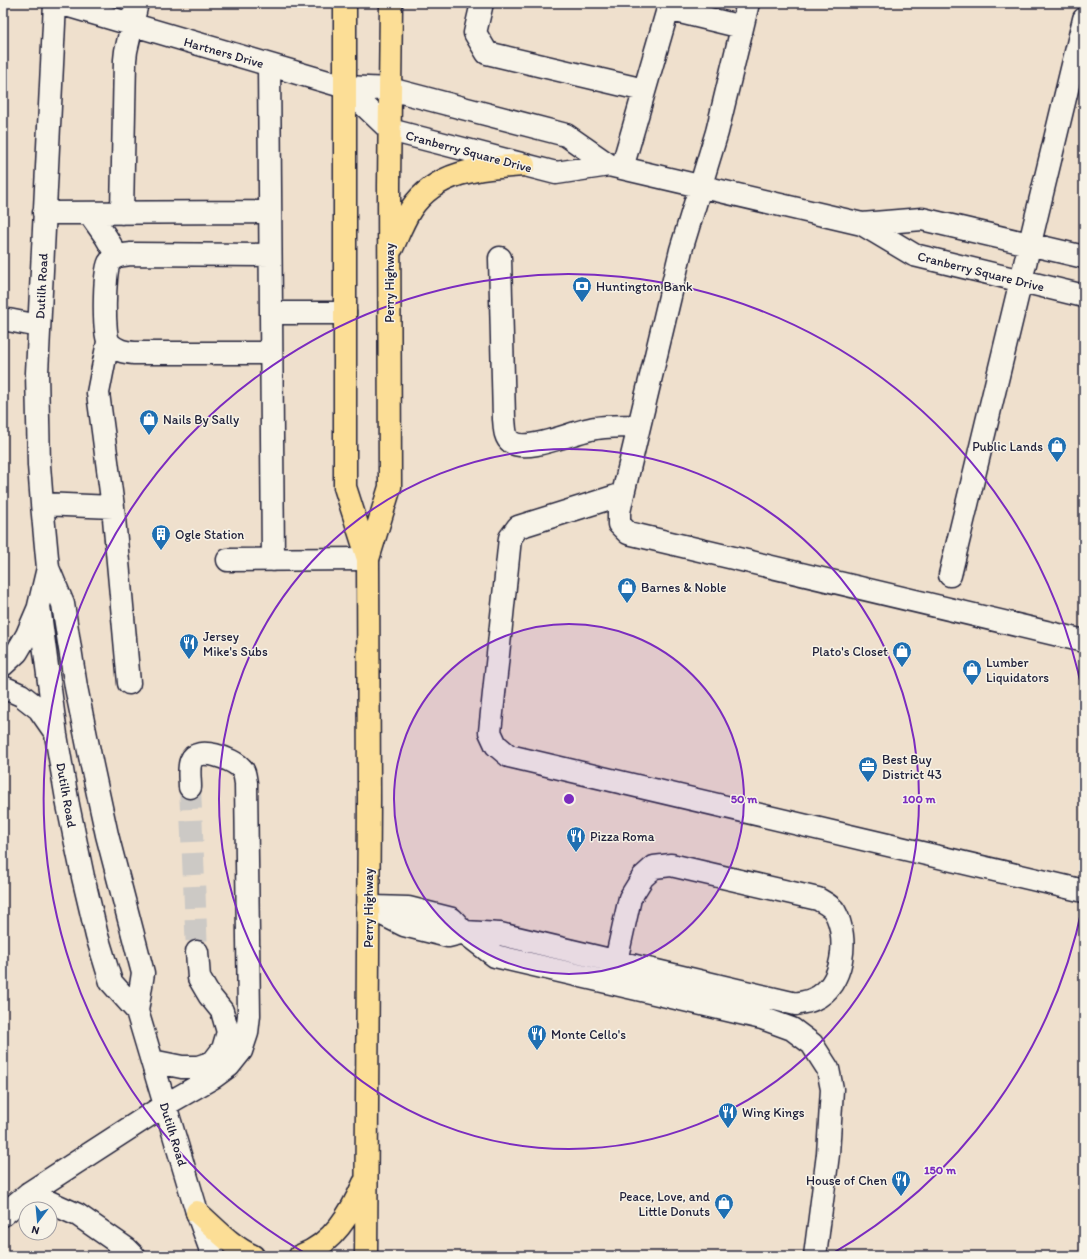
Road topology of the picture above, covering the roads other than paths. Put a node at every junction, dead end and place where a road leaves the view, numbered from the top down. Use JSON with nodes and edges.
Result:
{"nodes":[{"id":1,"x":55,"y":3,"type":"edge"},
{"id":2,"x":59,"y":3,"type":"edge"},
{"id":3,"x":137,"y":3,"type":"edge"},
{"id":4,"x":345,"y":3,"type":"edge"},
{"id":5,"x":391,"y":3,"type":"edge"},
{"id":6,"x":482,"y":3,"type":"edge"},
{"id":7,"x":748,"y":3,"type":"edge"},
{"id":8,"x":668,"y":6,"type":"edge"},
{"id":9,"x":1084,"y":19,"type":"edge"},
{"id":10,"x":132,"y":24,"type":"junction"},
{"id":11,"x":742,"y":27,"type":"junction"},
{"id":12,"x":269,"y":65,"type":"junction"},
{"id":13,"x":345,"y":87,"type":"junction"},
{"id":14,"x":390,"y":89,"type":"junction"},
{"id":15,"x":644,"y":90,"type":"junction"},
{"id":16,"x":390,"y":130,"type":"junction"},
{"id":17,"x":524,"y":165,"type":"junction"},
{"id":18,"x":616,"y":166,"type":"junction"},
{"id":19,"x":700,"y":186,"type":"junction"},
{"id":20,"x":270,"y":212,"type":"junction"},
{"id":21,"x":44,"y":213,"type":"junction"},
{"id":22,"x":90,"y":213,"type":"junction"},
{"id":23,"x":122,"y":213,"type":"junction"},
{"id":24,"x":862,"y":224,"type":"junction"},
{"id":25,"x":1029,"y":244,"type":"junction"},
{"id":26,"x":389,"y":254,"type":"junction"},
{"id":27,"x":117,"y":256,"type":"junction"},
{"id":28,"x":270,"y":256,"type":"junction"},
{"id":29,"x":1084,"y":257,"type":"edge"},
{"id":30,"x":500,"y":258,"type":"dead end"},
{"id":31,"x":1020,"y":280,"type":"junction"},
{"id":32,"x":1084,"y":296,"type":"edge"},
{"id":33,"x":345,"y":312,"type":"junction"},
{"id":34,"x":271,"y":313,"type":"junction"},
{"id":35,"x":3,"y":319,"type":"edge"},
{"id":36,"x":39,"y":326,"type":"junction"},
{"id":37,"x":108,"y":342,"type":"junction"},
{"id":38,"x":271,"y":353,"type":"junction"},
{"id":39,"x":639,"y":426,"type":"junction"},
{"id":40,"x":623,"y":494,"type":"junction"},
{"id":41,"x":42,"y":504,"type":"junction"},
{"id":42,"x":113,"y":507,"type":"junction"},
{"id":43,"x":368,"y":559,"type":"junction"},
{"id":44,"x":228,"y":560,"type":"dead end"},
{"id":45,"x":274,"y":560,"type":"junction"},
{"id":46,"x":48,"y":568,"type":"junction"},
{"id":47,"x":950,"y":575,"type":"dead end"},
{"id":48,"x":39,"y":606,"type":"junction"},
{"id":49,"x":1084,"y":641,"type":"edge"},
{"id":50,"x":3,"y":665,"type":"edge"},
{"id":51,"x":129,"y":683,"type":"dead end"},
{"id":52,"x":3,"y":686,"type":"edge"},
{"id":53,"x":56,"y":735,"type":"junction"},
{"id":54,"x":190,"y":787,"type":"tunnel mouth"},
{"id":55,"x":1084,"y":891,"type":"edge"},
{"id":56,"x":368,"y":907,"type":"junction"},
{"id":57,"x":464,"y":932,"type":"junction"},
{"id":58,"x":197,"y":952,"type":"tunnel mouth"},
{"id":59,"x":616,"y":961,"type":"junction"},
{"id":60,"x":136,"y":1011,"type":"junction"},
{"id":61,"x":152,"y":1061,"type":"junction"},
{"id":62,"x":165,"y":1105,"type":"junction"},
{"id":63,"x":366,"y":1178,"type":"junction"},
{"id":64,"x":29,"y":1193,"type":"junction"},
{"id":65,"x":197,"y":1212,"type":"junction"},
{"id":66,"x":3,"y":1215,"type":"edge"},
{"id":67,"x":134,"y":1256,"type":"edge"},
{"id":68,"x":213,"y":1256,"type":"edge"},
{"id":69,"x":254,"y":1256,"type":"edge"},
{"id":70,"x":300,"y":1256,"type":"edge"},
{"id":71,"x":366,"y":1256,"type":"edge"},
{"id":72,"x":815,"y":1256,"type":"edge"}],
"edges":[{"from":1,"to":21,"type":"street","name":"Dutilh Road"},
{"from":2,"to":10,"type":"street","name":"Hartners Drive"},
{"from":3,"to":10,"type":"street"},
{"from":4,"to":13,"type":"main road","name":"Perry Highway"},
{"from":5,"to":14,"type":"main road","name":"Perry Highway"},
{"from":6,"to":15,"type":"street"},
{"from":7,"to":11,"type":"street"},
{"from":8,"to":11,"type":"street"},
{"from":8,"to":15,"type":"street"},
{"from":9,"to":25,"type":"street"},
{"from":10,"to":12,"type":"street","name":"Hartners Drive"},
{"from":10,"to":23,"type":"street"},
{"from":11,"to":19,"type":"street"},
{"from":12,"to":13,"type":"street","name":"Hartners Drive"},
{"from":12,"to":20,"type":"street"},
{"from":13,"to":14,"type":"street","name":"Hartners Drive"},
{"from":13,"to":16,"type":"street","name":"Cranberry Square Drive"},
{"from":13,"to":33,"type":"main road","name":"Perry Highway"},
{"from":14,"to":16,"type":"main road","name":"Perry Highway"},
{"from":14,"to":18,"type":"street","name":"Cranberry Square Drive"},
{"from":15,"to":18,"type":"street"},
{"from":16,"to":17,"type":"street","name":"Cranberry Square Drive"},
{"from":16,"to":26,"type":"main road","name":"Perry Highway"},
{"from":17,"to":18,"type":"street","name":"Cranberry Square Drive"},
{"from":17,"to":26,"type":"main road"},
{"from":18,"to":19,"type":"street","name":"Cranberry Square Drive"},
{"from":19,"to":24,"type":"street","name":"Cranberry Square Drive"},
{"from":19,"to":39,"type":"street"},
{"from":20,"to":23,"type":"street"},
{"from":20,"to":28,"type":"street"},
{"from":21,"to":22,"type":"street"},
{"from":21,"to":36,"type":"street","name":"Dutilh Road"},
{"from":22,"to":23,"type":"street"},
{"from":22,"to":27,"type":"street"},
{"from":24,"to":25,"type":"street","name":"Cranberry Square Drive"},
{"from":24,"to":31,"type":"street","name":"Cranberry Square Drive"},
{"from":25,"to":29,"type":"street","name":"Cranberry Square Drive"},
{"from":25,"to":31,"type":"street"},
{"from":26,"to":43,"type":"main road","name":"Perry Highway"},
{"from":27,"to":28,"type":"street"},
{"from":27,"to":37,"type":"street"},
{"from":28,"to":34,"type":"street"},
{"from":30,"to":39,"type":"street"},
{"from":31,"to":32,"type":"street","name":"Cranberry Square Drive"},
{"from":31,"to":47,"type":"street"},
{"from":33,"to":34,"type":"street"},
{"from":33,"to":43,"type":"main road","name":"Perry Highway"},
{"from":34,"to":38,"type":"street"},
{"from":35,"to":36,"type":"street"},
{"from":36,"to":41,"type":"street","name":"Dutilh Road"},
{"from":37,"to":38,"type":"street"},
{"from":37,"to":42,"type":"street"},
{"from":38,"to":45,"type":"street"},
{"from":39,"to":40,"type":"street"},
{"from":40,"to":49,"type":"street"},
{"from":40,"to":55,"type":"street"},
{"from":41,"to":42,"type":"street"},
{"from":41,"to":46,"type":"street","name":"Dutilh Road"},
{"from":42,"to":51,"type":"street"},
{"from":43,"to":45,"type":"street"},
{"from":43,"to":56,"type":"main road","name":"Perry Highway"},
{"from":44,"to":45,"type":"street"},
{"from":46,"to":48,"type":"street","name":"Dutilh Road"},
{"from":46,"to":60,"type":"street","name":"Dutilh Road"},
{"from":48,"to":50,"type":"street"},
{"from":48,"to":53,"type":"street","name":"Dutilh Road"},
{"from":52,"to":53,"type":"street"},
{"from":53,"to":60,"type":"street","name":"Dutilh Road"},
{"from":54,"to":62,"type":"street"},
{"from":56,"to":57,"type":"street"},
{"from":56,"to":63,"type":"main road","name":"Perry Highway"},
{"from":57,"to":59,"type":"street"},
{"from":57,"to":72,"type":"street"},
{"from":58,"to":61,"type":"street"},
{"from":59,"to":59,"type":"street"},
{"from":60,"to":61,"type":"street","name":"Dutilh Road"},
{"from":61,"to":62,"type":"street","name":"Dutilh Road"},
{"from":62,"to":64,"type":"street"},
{"from":62,"to":65,"type":"street","name":"Dutilh Road"},
{"from":63,"to":70,"type":"main road"},
{"from":63,"to":71,"type":"main road","name":"Perry Highway"},
{"from":64,"to":66,"type":"street"},
{"from":64,"to":67,"type":"street"},
{"from":65,"to":68,"type":"street","name":"Dutilh Road"},
{"from":65,"to":69,"type":"main road"}]}
